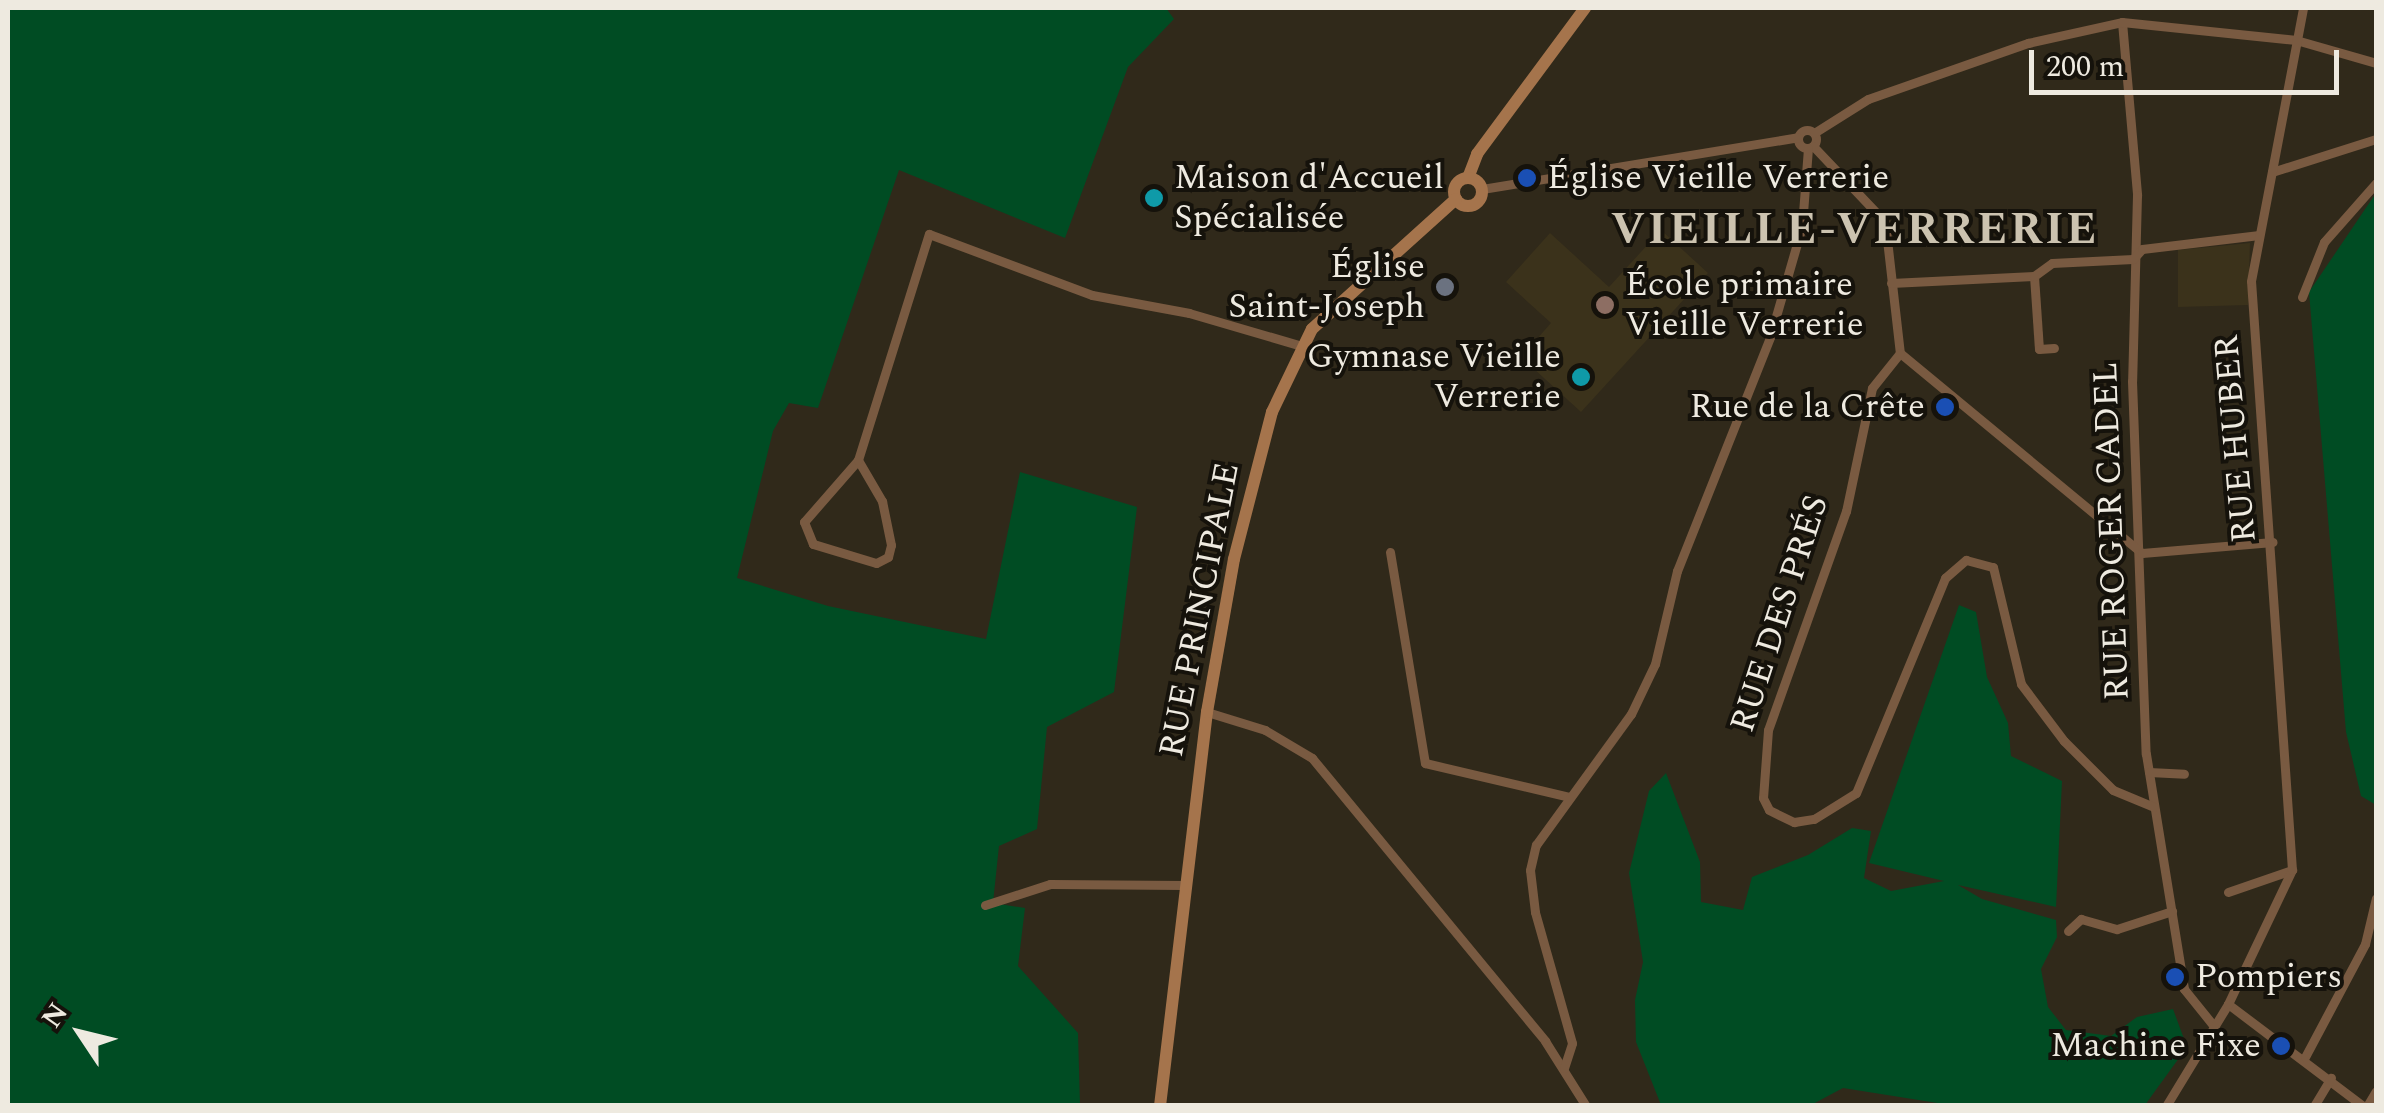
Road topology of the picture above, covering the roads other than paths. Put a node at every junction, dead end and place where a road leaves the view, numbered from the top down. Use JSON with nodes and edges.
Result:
{"nodes":[{"id":1,"x":1585,"y":8,"type":"edge"},
{"id":2,"x":2303,"y":8,"type":"edge"},
{"id":3,"x":2122,"y":22,"type":"junction"},
{"id":4,"x":2296,"y":40,"type":"junction"},
{"id":5,"x":2376,"y":63,"type":"edge"},
{"id":6,"x":1814,"y":133,"type":"junction"},
{"id":7,"x":1798,"y":137,"type":"junction"},
{"id":8,"x":2376,"y":139,"type":"edge"},
{"id":9,"x":1810,"y":147,"type":"junction"},
{"id":10,"x":2272,"y":172,"type":"junction"},
{"id":11,"x":1468,"y":178,"type":"junction"},
{"id":12,"x":2376,"y":183,"type":"edge"},
{"id":13,"x":1482,"y":189,"type":"junction"},
{"id":14,"x":1456,"y":199,"type":"junction"},
{"id":15,"x":2259,"y":235,"type":"junction"},
{"id":16,"x":2133,"y":259,"type":"junction"},
{"id":17,"x":2034,"y":276,"type":"junction"},
{"id":18,"x":1891,"y":283,"type":"junction"},
{"id":19,"x":2302,"y":297,"type":"dead end"},
{"id":20,"x":1302,"y":346,"type":"junction"},
{"id":21,"x":2054,"y":348,"type":"dead end"},
{"id":22,"x":1900,"y":354,"type":"junction"},
{"id":23,"x":858,"y":460,"type":"junction"},
{"id":24,"x":2273,"y":542,"type":"junction"},
{"id":25,"x":1390,"y":552,"type":"dead end"},
{"id":26,"x":2142,"y":553,"type":"junction"},
{"id":27,"x":1207,"y":712,"type":"junction"},
{"id":28,"x":2148,"y":772,"type":"junction"},
{"id":29,"x":2184,"y":774,"type":"dead end"},
{"id":30,"x":1570,"y":797,"type":"junction"},
{"id":31,"x":2154,"y":807,"type":"junction"},
{"id":32,"x":2292,"y":870,"type":"junction"},
{"id":33,"x":1184,"y":885,"type":"junction"},
{"id":34,"x":2228,"y":892,"type":"dead end"},
{"id":35,"x":2376,"y":898,"type":"edge"},
{"id":36,"x":985,"y":905,"type":"dead end"},
{"id":37,"x":2172,"y":912,"type":"junction"},
{"id":38,"x":2068,"y":931,"type":"dead end"},
{"id":39,"x":2376,"y":940,"type":"edge"},
{"id":40,"x":2365,"y":944,"type":"junction"},
{"id":41,"x":2228,"y":1004,"type":"junction"},
{"id":42,"x":2213,"y":1025,"type":"junction"},
{"id":43,"x":2304,"y":1057,"type":"junction"},
{"id":44,"x":1564,"y":1068,"type":"junction"},
{"id":45,"x":2331,"y":1078,"type":"junction"},
{"id":46,"x":2376,"y":1091,"type":"edge"},
{"id":47,"x":1160,"y":1106,"type":"edge"},
{"id":48,"x":1586,"y":1106,"type":"edge"},
{"id":49,"x":2166,"y":1106,"type":"edge"},
{"id":50,"x":2314,"y":1106,"type":"edge"},
{"id":51,"x":2365,"y":1106,"type":"edge"}],
"edges":[{"from":1,"to":11,"type":"street"},
{"from":2,"to":4,"type":"street","name":"RUE HUBER"},
{"from":3,"to":4,"type":"street"},
{"from":3,"to":6,"type":"street"},
{"from":3,"to":16,"type":"street","name":"RUE ROGER CADEL"},
{"from":4,"to":5,"type":"street"},
{"from":4,"to":10,"type":"street","name":"RUE HUBER"},
{"from":6,"to":7,"type":"street"},
{"from":6,"to":9,"type":"street"},
{"from":7,"to":9,"type":"street"},
{"from":7,"to":13,"type":"street"},
{"from":8,"to":10,"type":"street"},
{"from":9,"to":18,"type":"street"},
{"from":9,"to":30,"type":"street"},
{"from":10,"to":15,"type":"street","name":"RUE HUBER"},
{"from":11,"to":13,"type":"street"},
{"from":11,"to":14,"type":"street"},
{"from":12,"to":19,"type":"street"},
{"from":13,"to":14,"type":"street"},
{"from":14,"to":20,"type":"street","name":"RUE PRINCIPALE"},
{"from":15,"to":16,"type":"street"},
{"from":15,"to":24,"type":"street","name":"RUE HUBER"},
{"from":16,"to":17,"type":"street"},
{"from":16,"to":26,"type":"street","name":"RUE ROGER CADEL"},
{"from":17,"to":18,"type":"street"},
{"from":17,"to":21,"type":"street"},
{"from":18,"to":22,"type":"street"},
{"from":20,"to":23,"type":"street"},
{"from":20,"to":27,"type":"street","name":"RUE PRINCIPALE"},
{"from":22,"to":26,"type":"street"},
{"from":22,"to":31,"type":"street","name":"RUE DES PRÉS"},
{"from":23,"to":23,"type":"street"},
{"from":24,"to":26,"type":"street"},
{"from":24,"to":32,"type":"street","name":"RUE HUBER"},
{"from":25,"to":30,"type":"street"},
{"from":26,"to":28,"type":"street","name":"RUE ROGER CADEL"},
{"from":27,"to":33,"type":"street","name":"RUE PRINCIPALE"},
{"from":27,"to":44,"type":"street"},
{"from":28,"to":29,"type":"street"},
{"from":28,"to":31,"type":"street","name":"RUE ROGER CADEL"},
{"from":30,"to":44,"type":"street"},
{"from":31,"to":37,"type":"street","name":"RUE ROGER CADEL"},
{"from":32,"to":34,"type":"street"},
{"from":32,"to":41,"type":"street","name":"RUE HUBER"},
{"from":33,"to":36,"type":"street"},
{"from":33,"to":47,"type":"street","name":"RUE PRINCIPALE"},
{"from":35,"to":40,"type":"street"},
{"from":37,"to":38,"type":"street"},
{"from":37,"to":42,"type":"street","name":"RUE ROGER CADEL"},
{"from":39,"to":40,"type":"street"},
{"from":40,"to":43,"type":"street"},
{"from":41,"to":42,"type":"street","name":"RUE HUBER"},
{"from":41,"to":43,"type":"street"},
{"from":42,"to":49,"type":"street","name":"RUE HUBER"},
{"from":43,"to":45,"type":"street"},
{"from":44,"to":48,"type":"street"},
{"from":45,"to":50,"type":"street"},
{"from":45,"to":51,"type":"street"},
{"from":46,"to":51,"type":"street"}]}
